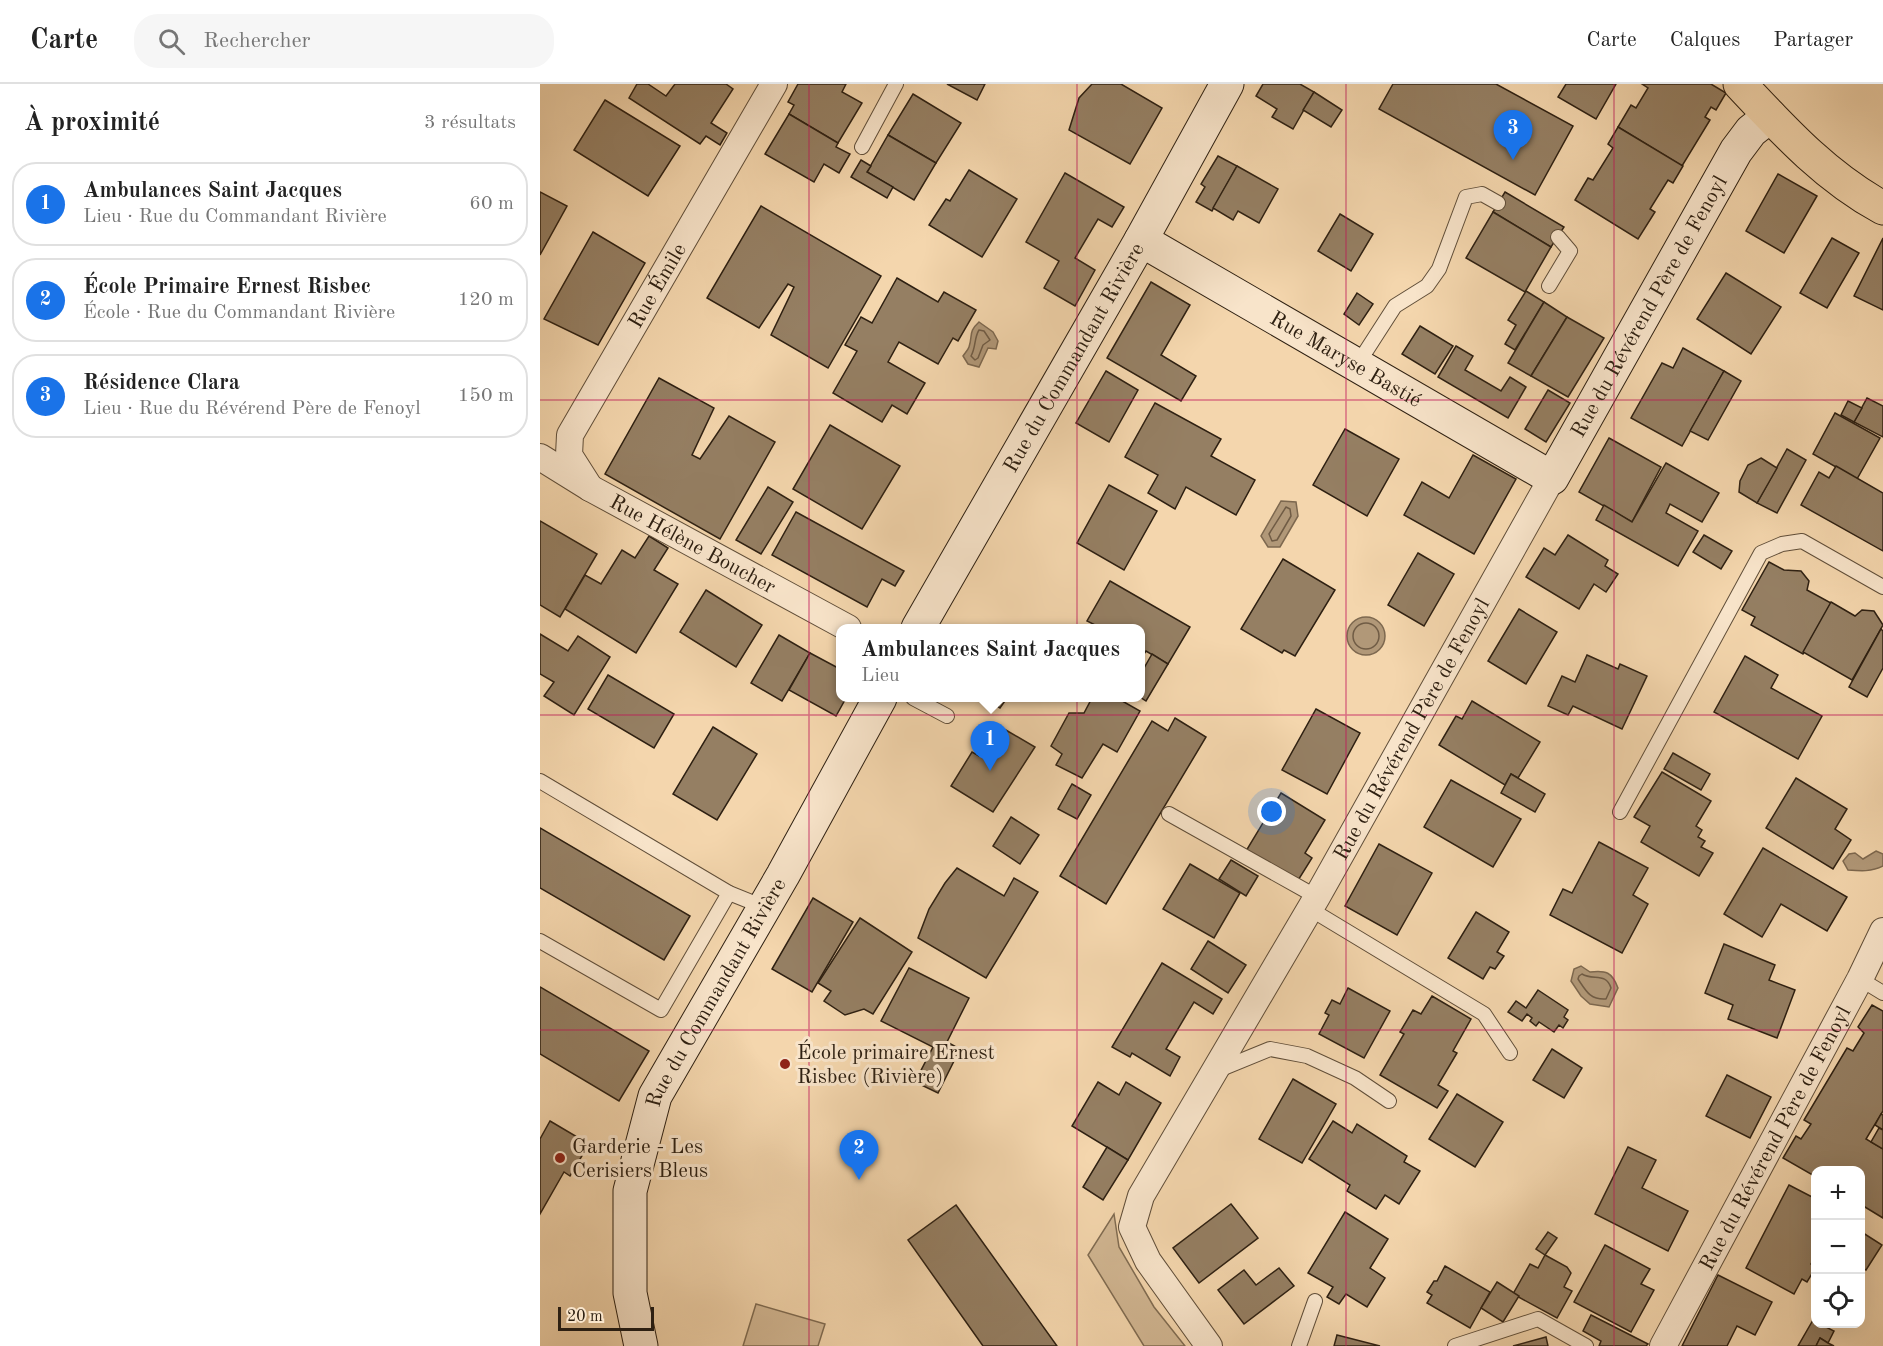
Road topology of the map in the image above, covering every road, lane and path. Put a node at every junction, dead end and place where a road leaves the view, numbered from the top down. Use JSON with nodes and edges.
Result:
{"nodes":[{"id":1,"x":774,"y":84,"type":"edge"},
{"id":2,"x":896,"y":84,"type":"edge"},
{"id":3,"x":1227,"y":84,"type":"edge"},
{"id":4,"x":1740,"y":84,"type":"edge"},
{"id":5,"x":1770,"y":116,"type":"junction"},
{"id":6,"x":862,"y":147,"type":"dead end"},
{"id":7,"x":1498,"y":203,"type":"dead end"},
{"id":8,"x":1883,"y":208,"type":"edge"},
{"id":9,"x":1558,"y":237,"type":"dead end"},
{"id":10,"x":1141,"y":240,"type":"junction"},
{"id":11,"x":1550,"y":286,"type":"dead end"},
{"id":12,"x":1357,"y":365,"type":"junction"},
{"id":13,"x":540,"y":458,"type":"edge"},
{"id":14,"x":1552,"y":478,"type":"junction"},
{"id":15,"x":590,"y":488,"type":"junction"},
{"id":16,"x":1883,"y":587,"type":"edge"},
{"id":17,"x":841,"y":624,"type":"edge"},
{"id":18,"x":920,"y":624,"type":"edge"},
{"id":19,"x":878,"y":702,"type":"edge"},
{"id":20,"x":921,"y":702,"type":"edge"},
{"id":21,"x":947,"y":716,"type":"dead end"},
{"id":22,"x":540,"y":781,"type":"edge"},
{"id":23,"x":1620,"y":812,"type":"dead end"},
{"id":24,"x":1169,"y":814,"type":"dead end"},
{"id":25,"x":729,"y":893,"type":"junction"},
{"id":26,"x":1313,"y":903,"type":"junction"},
{"id":27,"x":764,"y":907,"type":"junction"},
{"id":28,"x":1883,"y":931,"type":"edge"},
{"id":29,"x":540,"y":941,"type":"edge"},
{"id":30,"x":1860,"y":979,"type":"junction"},
{"id":31,"x":1883,"y":993,"type":"edge"},
{"id":32,"x":1510,"y":1053,"type":"dead end"},
{"id":33,"x":1214,"y":1071,"type":"junction"},
{"id":34,"x":1389,"y":1101,"type":"dead end"},
{"id":35,"x":1315,"y":1301,"type":"dead end"},
{"id":36,"x":641,"y":1346,"type":"edge"},
{"id":37,"x":1209,"y":1346,"type":"edge"},
{"id":38,"x":1299,"y":1346,"type":"edge"},
{"id":39,"x":1455,"y":1346,"type":"edge"},
{"id":40,"x":1586,"y":1346,"type":"edge"},
{"id":41,"x":1663,"y":1346,"type":"edge"}],
"edges":[{"from":1,"to":15,"type":"street","name":"Rue Émile"},
{"from":2,"to":6,"type":"lane"},
{"from":3,"to":10,"type":"street","name":"Rue du Commandant Rivière"},
{"from":4,"to":5,"type":"main road"},
{"from":5,"to":8,"type":"main road"},
{"from":5,"to":14,"type":"street","name":"Rue du Révérend Père de Fenoyl"},
{"from":7,"to":12,"type":"lane"},
{"from":9,"to":11,"type":"lane"},
{"from":10,"to":12,"type":"street","name":"Rue Maryse Bastié"},
{"from":10,"to":18,"type":"street","name":"Rue du Commandant Rivière"},
{"from":12,"to":14,"type":"street","name":"Rue Maryse Bastié"},
{"from":13,"to":15,"type":"street","name":"Rue Hélène Boucher"},
{"from":14,"to":26,"type":"street","name":"Rue du Révérend Père de Fenoyl"},
{"from":15,"to":17,"type":"street","name":"Rue Hélène Boucher"},
{"from":16,"to":23,"type":"lane"},
{"from":19,"to":27,"type":"street","name":"Rue du Commandant Rivière"},
{"from":20,"to":21,"type":"lane"},
{"from":22,"to":25,"type":"lane"},
{"from":24,"to":26,"type":"lane"},
{"from":25,"to":27,"type":"lane"},
{"from":25,"to":29,"type":"lane"},
{"from":26,"to":32,"type":"lane"},
{"from":26,"to":33,"type":"street","name":"Rue du Révérend Père de Fenoyl"},
{"from":27,"to":36,"type":"street","name":"Rue du Commandant Rivière"},
{"from":28,"to":30,"type":"street","name":"Rue du Révérend Père de Fenoyl"},
{"from":30,"to":31,"type":"lane"},
{"from":30,"to":41,"type":"street","name":"Rue du Révérend Père de Fenoyl"},
{"from":33,"to":34,"type":"lane"},
{"from":33,"to":37,"type":"street","name":"Rue du Révérend Père de Fenoyl"},
{"from":35,"to":38,"type":"lane"},
{"from":39,"to":40,"type":"lane"}]}
